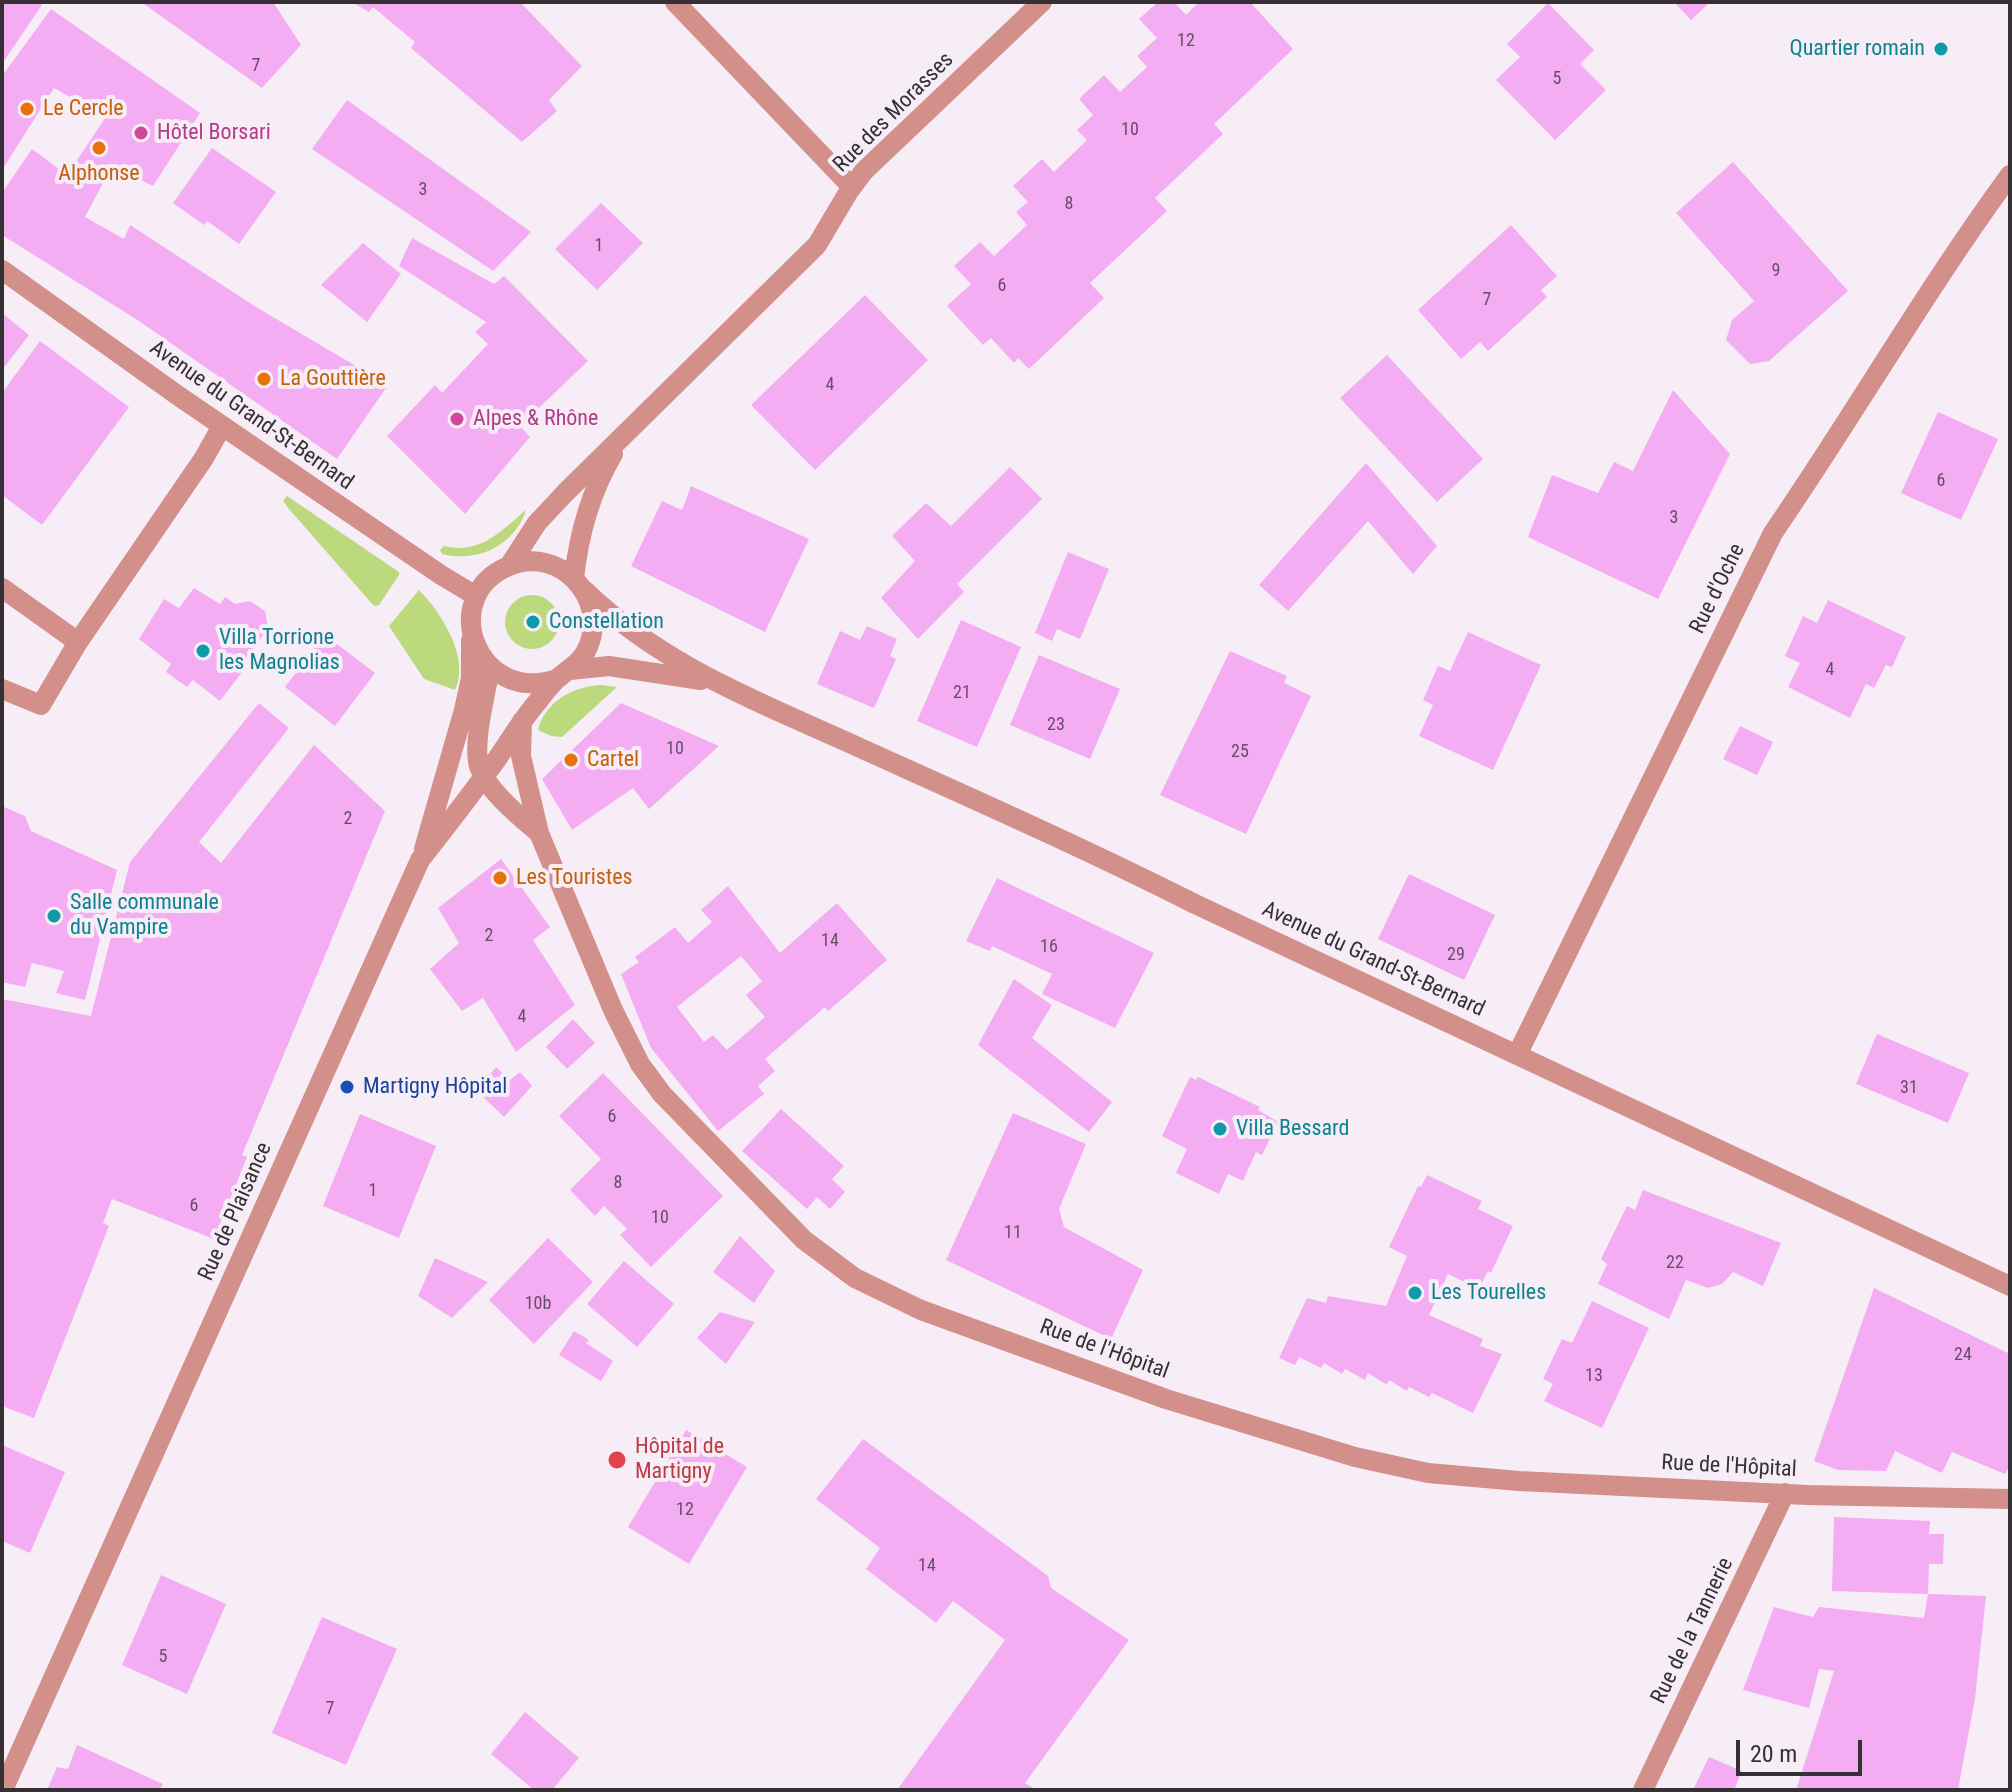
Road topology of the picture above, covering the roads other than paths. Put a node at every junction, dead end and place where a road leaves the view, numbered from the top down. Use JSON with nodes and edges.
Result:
{"nodes":[{"id":1,"x":675,"y":2,"type":"edge"},
{"id":2,"x":1042,"y":2,"type":"edge"},
{"id":3,"x":2010,"y":175,"type":"edge"},
{"id":4,"x":852,"y":187,"type":"junction"},
{"id":5,"x":2,"y":270,"type":"edge"},
{"id":6,"x":222,"y":426,"type":"junction"},
{"id":7,"x":623,"y":437,"type":"junction"},
{"id":8,"x":509,"y":566,"type":"junction"},
{"id":9,"x":579,"y":584,"type":"junction"},
{"id":10,"x":2,"y":588,"type":"edge"},
{"id":11,"x":476,"y":596,"type":"junction"},
{"id":12,"x":471,"y":628,"type":"junction"},
{"id":13,"x":78,"y":642,"type":"junction"},
{"id":14,"x":490,"y":667,"type":"junction"},
{"id":15,"x":564,"y":675,"type":"junction"},
{"id":16,"x":713,"y":682,"type":"junction"},
{"id":17,"x":2,"y":689,"type":"edge"},
{"id":18,"x":522,"y":721,"type":"junction"},
{"id":19,"x":484,"y":776,"type":"junction"},
{"id":20,"x":539,"y":833,"type":"junction"},
{"id":21,"x":420,"y":860,"type":"junction"},
{"id":22,"x":1518,"y":1053,"type":"junction"},
{"id":23,"x":2010,"y":1286,"type":"edge"},
{"id":24,"x":1785,"y":1493,"type":"junction"},
{"id":25,"x":2010,"y":1499,"type":"edge"},
{"id":26,"x":3,"y":1790,"type":"edge"},
{"id":27,"x":1643,"y":1790,"type":"edge"}],
"edges":[{"from":1,"to":4,"type":"street"},
{"from":2,"to":4,"type":"street","name":"Rue des Morasses"},
{"from":3,"to":22,"type":"street","name":"Rue d'Oche"},
{"from":4,"to":7,"type":"street","name":"Rue des Morasses"},
{"from":5,"to":6,"type":"street","name":"Avenue du Grand-St-Bernard"},
{"from":6,"to":11,"type":"street","name":"Avenue du Grand-St-Bernard"},
{"from":6,"to":13,"type":"street"},
{"from":7,"to":8,"type":"street","name":"Rue des Morasses"},
{"from":7,"to":9,"type":"street","name":"Rue des Morasses"},
{"from":8,"to":9,"type":"street"},
{"from":8,"to":11,"type":"street"},
{"from":9,"to":15,"type":"street"},
{"from":9,"to":16,"type":"street","name":"Avenue du Grand-St-Bernard"},
{"from":10,"to":13,"type":"street"},
{"from":11,"to":12,"type":"street"},
{"from":12,"to":14,"type":"street"},
{"from":12,"to":21,"type":"street"},
{"from":13,"to":17,"type":"street"},
{"from":14,"to":15,"type":"street"},
{"from":14,"to":19,"type":"street"},
{"from":15,"to":16,"type":"street","name":"Avenue du Grand-St-Bernard"},
{"from":15,"to":18,"type":"street","name":"Rue de Plaisance"},
{"from":16,"to":22,"type":"street","name":"Avenue du Grand-St-Bernard"},
{"from":18,"to":19,"type":"street","name":"Rue de Plaisance"},
{"from":18,"to":20,"type":"street","name":"Rue de l'Hôpital"},
{"from":19,"to":20,"type":"street"},
{"from":19,"to":21,"type":"street","name":"Rue de Plaisance"},
{"from":20,"to":24,"type":"street","name":"Rue de l'Hôpital"},
{"from":21,"to":26,"type":"street","name":"Rue de Plaisance"},
{"from":22,"to":23,"type":"street","name":"Avenue du Grand-St-Bernard"},
{"from":24,"to":25,"type":"street","name":"Rue de l'Hôpital"},
{"from":24,"to":27,"type":"street","name":"Rue de la Tannerie"}]}
